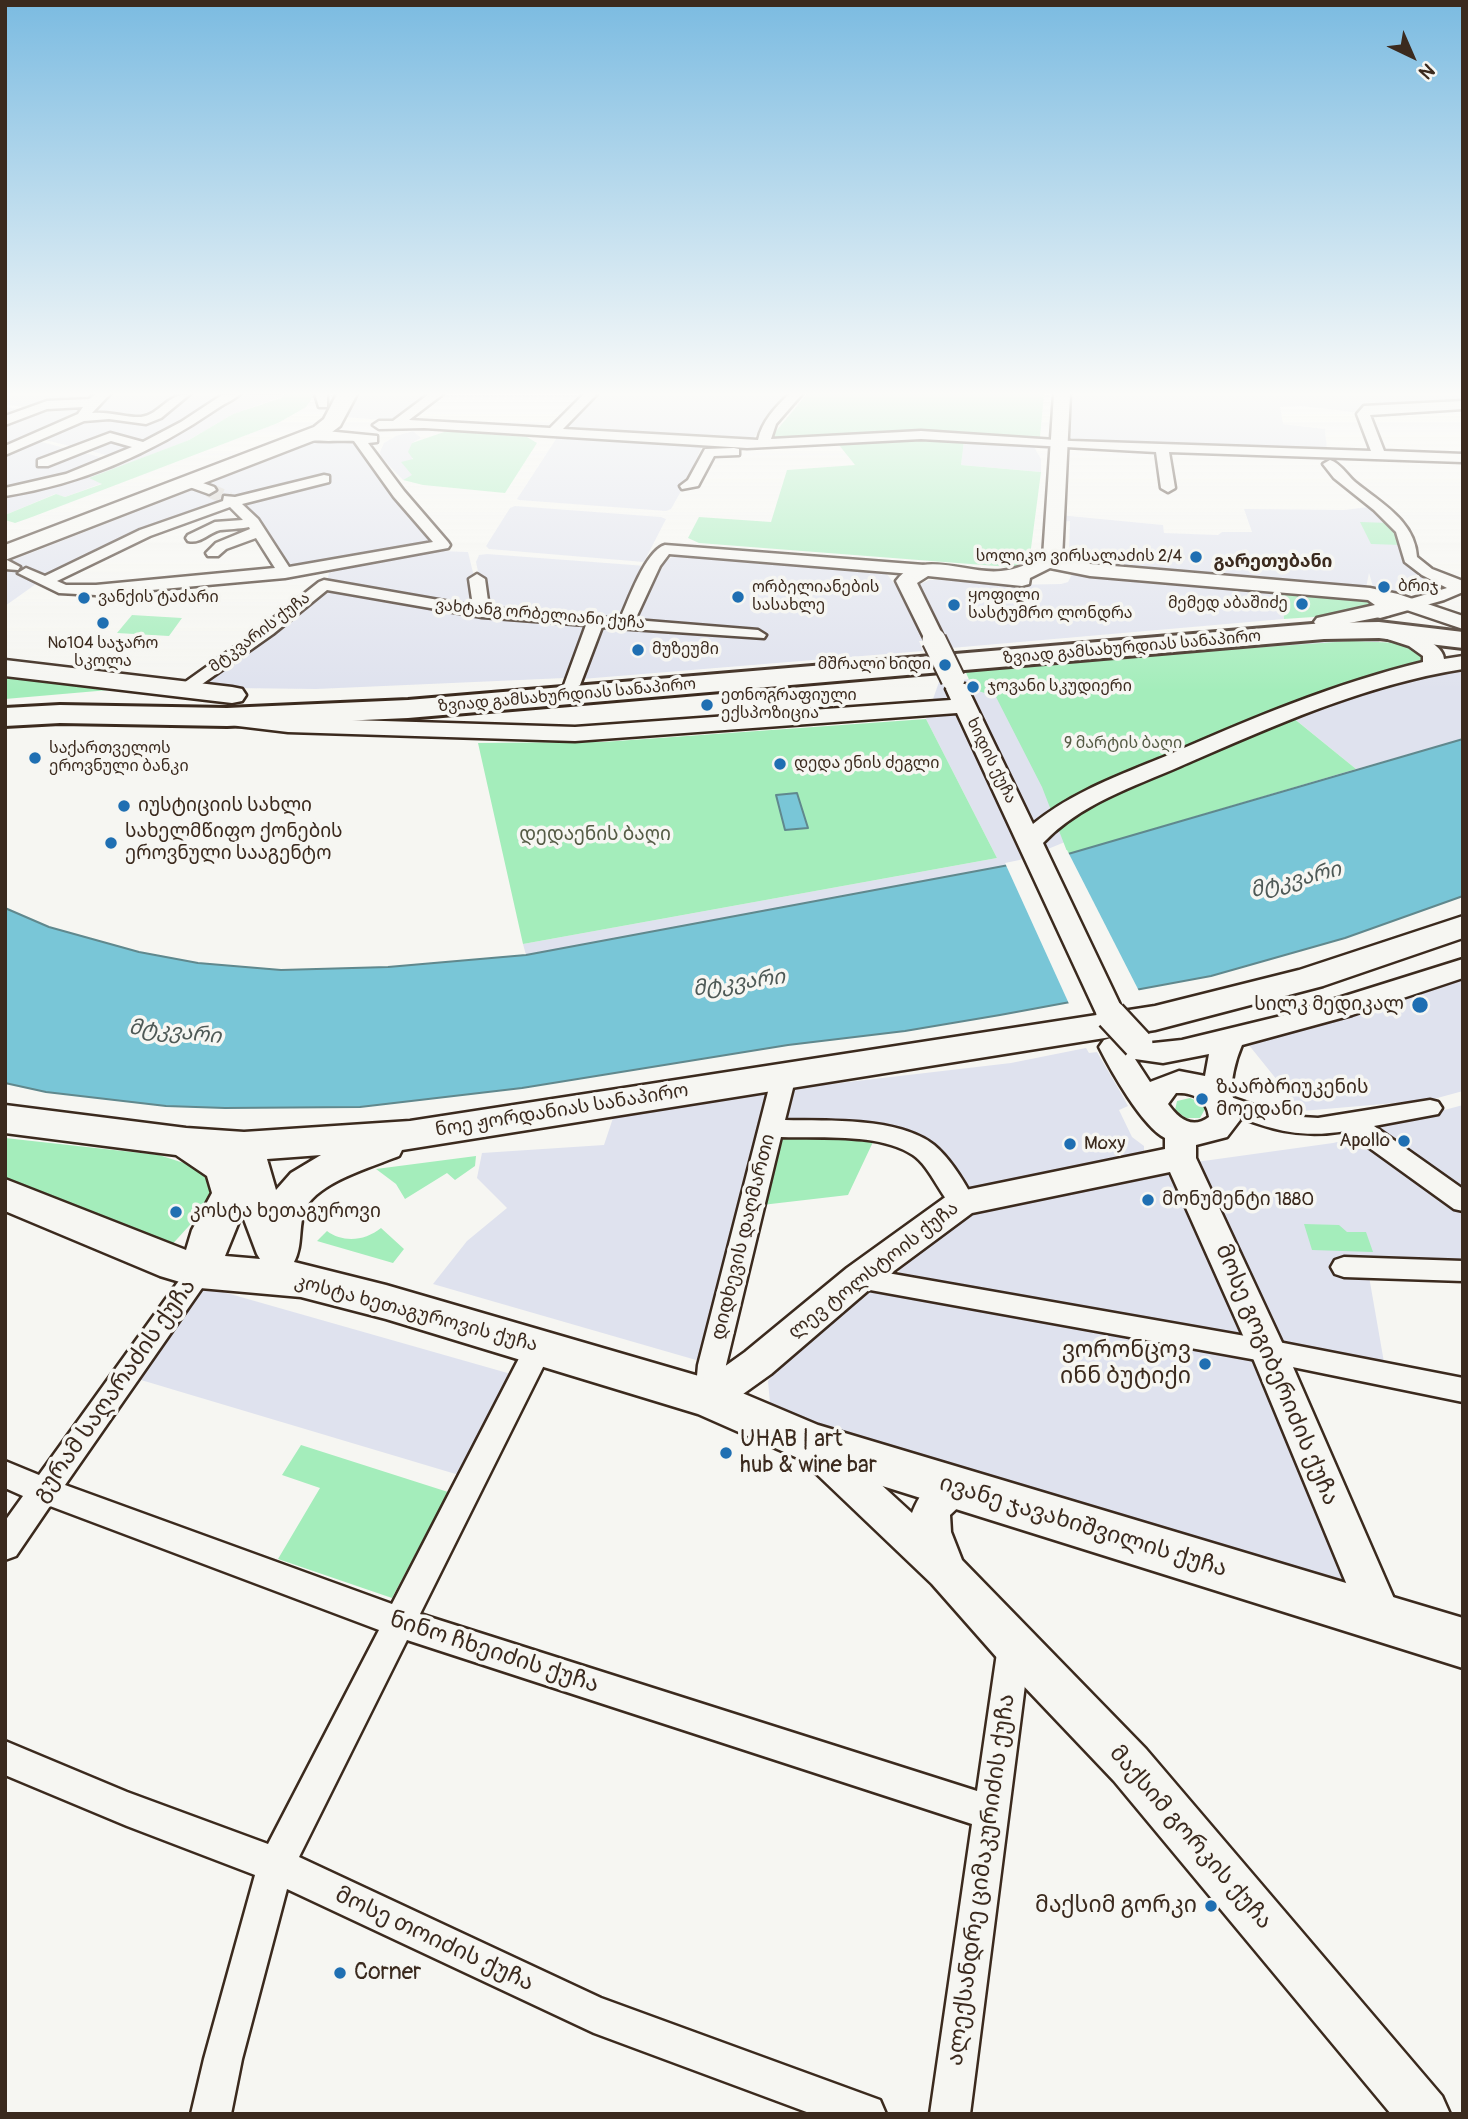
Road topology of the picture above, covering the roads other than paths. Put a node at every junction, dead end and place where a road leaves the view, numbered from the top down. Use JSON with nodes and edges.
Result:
{"nodes":[{"id":1,"x":133,"y":493,"type":"edge"},
{"id":2,"x":182,"y":493,"type":"edge"},
{"id":3,"x":263,"y":493,"type":"edge"},
{"id":4,"x":401,"y":493,"type":"edge"},
{"id":5,"x":1057,"y":493,"type":"edge"},
{"id":6,"x":1358,"y":493,"type":"edge"},
{"id":7,"x":231,"y":500,"type":"junction"},
{"id":8,"x":256,"y":527,"type":"junction"},
{"id":9,"x":193,"y":538,"type":"dead end"},
{"id":10,"x":5,"y":539,"type":"edge"},
{"id":11,"x":213,"y":553,"type":"dead end"},
{"id":12,"x":12,"y":564,"type":"edge"},
{"id":13,"x":653,"y":565,"type":"joint"},
{"id":14,"x":1055,"y":569,"type":"junction"},
{"id":15,"x":924,"y":570,"type":"junction"},
{"id":16,"x":285,"y":573,"type":"junction"},
{"id":17,"x":322,"y":577,"type":"junction"},
{"id":18,"x":477,"y":579,"type":"dead end"},
{"id":19,"x":44,"y":582,"type":"junction"},
{"id":20,"x":1460,"y":586,"type":"edge"},
{"id":21,"x":1370,"y":594,"type":"junction"},
{"id":22,"x":1412,"y":605,"type":"junction"},
{"id":23,"x":1440,"y":606,"type":"junction"},
{"id":24,"x":482,"y":612,"type":"junction"},
{"id":25,"x":596,"y":621,"type":"junction"},
{"id":26,"x":625,"y":622,"type":"junction"},
{"id":27,"x":1324,"y":622,"type":"junction"},
{"id":28,"x":1379,"y":622,"type":"junction"},
{"id":29,"x":1463,"y":623,"type":"edge"},
{"id":30,"x":1463,"y":633,"type":"edge"},
{"id":31,"x":758,"y":635,"type":"dead end"},
{"id":32,"x":1463,"y":639,"type":"edge"},
{"id":33,"x":1463,"y":662,"type":"edge"},
{"id":34,"x":1433,"y":666,"type":"junction"},
{"id":35,"x":5,"y":668,"type":"edge"},
{"id":36,"x":572,"y":685,"type":"junction"},
{"id":37,"x":184,"y":694,"type":"junction"},
{"id":38,"x":5,"y":705,"type":"edge"},
{"id":39,"x":229,"y":706,"type":"junction"},
{"id":40,"x":964,"y":706,"type":"junction"},
{"id":41,"x":105,"y":716,"type":"junction"},
{"id":42,"x":154,"y":716,"type":"junction"},
{"id":43,"x":5,"y":717,"type":"edge"},
{"id":44,"x":442,"y":718,"type":"junction"},
{"id":45,"x":5,"y":727,"type":"edge"},
{"id":46,"x":1003,"y":786,"type":"junction"},
{"id":47,"x":1089,"y":799,"type":"junction"},
{"id":48,"x":1029,"y":843,"type":"junction"},
{"id":49,"x":1463,"y":926,"type":"edge"},
{"id":50,"x":1463,"y":968,"type":"edge"},
{"id":51,"x":1125,"y":1037,"type":"junction"},
{"id":52,"x":1231,"y":1038,"type":"junction"},
{"id":53,"x":1198,"y":1045,"type":"junction"},
{"id":54,"x":784,"y":1076,"type":"junction"},
{"id":55,"x":1180,"y":1082,"type":"junction"},
{"id":56,"x":1220,"y":1100,"type":"junction"},
{"id":57,"x":1152,"y":1105,"type":"junction"},
{"id":58,"x":1430,"y":1108,"type":"dead end"},
{"id":59,"x":5,"y":1119,"type":"edge"},
{"id":60,"x":1352,"y":1123,"type":"junction"},
{"id":61,"x":771,"y":1128,"type":"junction"},
{"id":62,"x":410,"y":1135,"type":"junction"},
{"id":63,"x":186,"y":1142,"type":"junction"},
{"id":64,"x":1181,"y":1145,"type":"junction"},
{"id":65,"x":244,"y":1146,"type":"junction"},
{"id":66,"x":5,"y":1194,"type":"edge"},
{"id":67,"x":963,"y":1202,"type":"junction"},
{"id":68,"x":1463,"y":1202,"type":"edge"},
{"id":69,"x":290,"y":1267,"type":"junction"},
{"id":70,"x":1344,"y":1267,"type":"dead end"},
{"id":71,"x":200,"y":1270,"type":"junction"},
{"id":72,"x":1463,"y":1271,"type":"edge"},
{"id":73,"x":859,"y":1278,"type":"junction"},
{"id":74,"x":538,"y":1347,"type":"junction"},
{"id":75,"x":1268,"y":1351,"type":"junction"},
{"id":76,"x":1463,"y":1390,"type":"edge"},
{"id":77,"x":709,"y":1398,"type":"junction"},
{"id":78,"x":809,"y":1443,"type":"junction"},
{"id":79,"x":5,"y":1474,"type":"edge"},
{"id":80,"x":953,"y":1487,"type":"junction"},
{"id":81,"x":45,"y":1492,"type":"junction"},
{"id":82,"x":5,"y":1546,"type":"edge"},
{"id":83,"x":946,"y":1571,"type":"junction"},
{"id":84,"x":1381,"y":1617,"type":"junction"},
{"id":85,"x":401,"y":1623,"type":"junction"},
{"id":86,"x":1463,"y":1643,"type":"edge"},
{"id":87,"x":1014,"y":1646,"type":"junction"},
{"id":88,"x":5,"y":1758,"type":"edge"},
{"id":89,"x":991,"y":1813,"type":"junction"},
{"id":90,"x":276,"y":1865,"type":"junction"},
{"id":91,"x":211,"y":2114,"type":"edge"},
{"id":92,"x":866,"y":2114,"type":"edge"},
{"id":93,"x":950,"y":2114,"type":"edge"},
{"id":94,"x":1424,"y":2114,"type":"edge"}],
"edges":[{"from":1,"to":10,"type":"main road"},
{"from":2,"to":12,"type":"main road"},
{"from":3,"to":7,"type":"street"},
{"from":4,"to":17,"type":"street"},
{"from":5,"to":14,"type":"street"},
{"from":6,"to":20,"type":"street"},
{"from":7,"to":8,"type":"street"},
{"from":7,"to":19,"type":"street"},
{"from":8,"to":9,"type":"street"},
{"from":8,"to":11,"type":"street"},
{"from":8,"to":16,"type":"street"},
{"from":12,"to":19,"type":"street"},
{"from":13,"to":15,"type":"street"},
{"from":13,"to":26,"type":"street"},
{"from":14,"to":15,"type":"street"},
{"from":14,"to":21,"type":"street"},
{"from":15,"to":40,"type":"street","name":"ხიდის ქუჩა","bridge":true},
{"from":16,"to":17,"type":"street"},
{"from":16,"to":19,"type":"street"},
{"from":17,"to":24,"type":"street","name":"ვახტანგ ორბელიანი ქუჩა"},
{"from":17,"to":37,"type":"street","name":"მტკვარის ქუჩა"},
{"from":18,"to":24,"type":"street"},
{"from":20,"to":23,"type":"street"},
{"from":21,"to":22,"type":"street"},
{"from":21,"to":23,"type":"street"},
{"from":21,"to":28,"type":"street"},
{"from":22,"to":23,"type":"street"},
{"from":22,"to":28,"type":"street"},
{"from":23,"to":29,"type":"street"},
{"from":24,"to":25,"type":"street","name":"ვახტანგ ორბელიანი ქუჩა"},
{"from":25,"to":26,"type":"street","name":"ვახტანგ ორბელიანი ქუჩა"},
{"from":25,"to":36,"type":"street"},
{"from":26,"to":31,"type":"street","name":"ვახტანგ ორბელიანი ქუჩა"},
{"from":27,"to":28,"type":"street"},
{"from":27,"to":30,"type":"highway","name":"ზვიად გამსახურდიას სანაპირო"},
{"from":27,"to":36,"type":"highway","name":"ზვიად გამსახურდიას სანაპირო"},
{"from":28,"to":32,"type":"highway","name":"ზვიად გამსახურდიას სანაპირო"},
{"from":28,"to":34,"type":"street"},
{"from":28,"to":44,"type":"highway","name":"ზვიად გამსახურდიას სანაპირო"},
{"from":33,"to":34,"type":"street"},
{"from":34,"to":47,"type":"street"},
{"from":35,"to":37,"type":"main road"},
{"from":36,"to":39,"type":"highway","name":"ზვიად გამსახურდიას სანაპირო"},
{"from":37,"to":38,"type":"highway","name":"ზვიად გამსახურდიას სანაპირო"},
{"from":37,"to":39,"type":"highway","name":"ზვიად გამსახურდიას სანაპირო"},
{"from":37,"to":42,"type":"highway"},
{"from":39,"to":42,"type":"highway","name":"ზვიად გამსახურდიას სანაპირო"},
{"from":39,"to":44,"type":"highway","name":"ზვიად გამსახურდიას სანაპირო"},
{"from":40,"to":44,"type":"street"},
{"from":40,"to":46,"type":"street","name":"ხიდის ქუჩა"},
{"from":41,"to":42,"type":"highway","name":"ზვიად გამსახურდიას სანაპირო"},
{"from":41,"to":43,"type":"highway","name":"ზვიად გამსახურდიას სანაპირო"},
{"from":41,"to":45,"type":"highway"},
{"from":46,"to":47,"type":"street"},
{"from":46,"to":48,"type":"street","name":"ხიდის ქუჩა"},
{"from":47,"to":48,"type":"street"},
{"from":48,"to":51,"type":"street","name":"ხიდის ქუჩა"},
{"from":49,"to":51,"type":"main road","name":"ნოე ჟორდანიას სანაპირო"},
{"from":50,"to":52,"type":"street"},
{"from":51,"to":53,"type":"street"},
{"from":51,"to":54,"type":"main road","name":"ნოე ჟორდანიას სანაპირო"},
{"from":51,"to":55,"type":"street"},
{"from":51,"to":57,"type":"street"},
{"from":52,"to":53,"type":"street"},
{"from":52,"to":56,"type":"street"},
{"from":53,"to":55,"type":"street"},
{"from":54,"to":61,"type":"street","name":"დიდხევის დაღმართი"},
{"from":54,"to":62,"type":"main road","name":"ნოე ჟორდანიას სანაპირო"},
{"from":55,"to":56,"type":"street"},
{"from":55,"to":57,"type":"street"},
{"from":56,"to":60,"type":"street"},
{"from":56,"to":64,"type":"street"},
{"from":57,"to":64,"type":"street"},
{"from":58,"to":60,"type":"street"},
{"from":59,"to":63,"type":"main road","name":"ნოე ჟორდანიას სანაპირო"},
{"from":60,"to":68,"type":"street"},
{"from":61,"to":67,"type":"street"},
{"from":61,"to":77,"type":"street","name":"დიდხევის დაღმართი"},
{"from":62,"to":65,"type":"main road","name":"ნოე ჟორდანიას სანაპირო"},
{"from":62,"to":69,"type":"main road"},
{"from":63,"to":65,"type":"main road","name":"ნოე ჟორდანიას სანაპირო"},
{"from":63,"to":71,"type":"main road"},
{"from":64,"to":67,"type":"street","name":"ლევ ტოლსტოის ქუჩა"},
{"from":64,"to":75,"type":"street","name":"მოსე გოგიბერიძის ქუჩა"},
{"from":65,"to":69,"type":"main road"},
{"from":66,"to":71,"type":"main road","name":"კოსტა ხეთაგუროვის ქუჩა"},
{"from":67,"to":73,"type":"street","name":"ლევ ტოლსტოის ქუჩა"},
{"from":69,"to":71,"type":"main road","name":"კოსტა ხეთაგუროვის ქუჩა"},
{"from":69,"to":74,"type":"main road","name":"კოსტა ხეთაგუროვის ქუჩა"},
{"from":70,"to":72,"type":"street"},
{"from":71,"to":81,"type":"street","name":"გურამ საღარაძის ქუჩა"},
{"from":73,"to":75,"type":"street"},
{"from":73,"to":77,"type":"street","name":"ლევ ტოლსტოის ქუჩა"},
{"from":74,"to":77,"type":"main road","name":"კოსტა ხეთაგუროვის ქუჩა"},
{"from":74,"to":85,"type":"street"},
{"from":75,"to":76,"type":"street"},
{"from":75,"to":84,"type":"street","name":"მოსე გოგიბერიძის ქუჩა"},
{"from":77,"to":78,"type":"main road","name":"ივანე ჯავახიშვილის ქუჩა"},
{"from":78,"to":80,"type":"main road","name":"ივანე ჯავახიშვილის ქუჩა"},
{"from":78,"to":83,"type":"street","name":"მაქსიმ გორკის ქუჩა"},
{"from":79,"to":81,"type":"street","name":"ნინო ჩხეიძის ქუჩა"},
{"from":80,"to":83,"type":"street"},
{"from":80,"to":84,"type":"main road","name":"ივანე ჯავახიშვილის ქუჩა"},
{"from":81,"to":82,"type":"street","name":"გურამ საღარაძის ქუჩა"},
{"from":81,"to":85,"type":"street","name":"ნინო ჩხეიძის ქუჩა"},
{"from":83,"to":87,"type":"street","name":"მაქსიმ გორკის ქუჩა"},
{"from":84,"to":86,"type":"main road","name":"ივანე ჯავახიშვილის ქუჩა"},
{"from":85,"to":89,"type":"street","name":"ნინო ჩხეიძის ქუჩა"},
{"from":85,"to":90,"type":"street"},
{"from":87,"to":89,"type":"street","name":"ალექსანდრე ციმაკურიძის ქუჩა"},
{"from":87,"to":94,"type":"street","name":"მაქსიმ გორკის ქუჩა"},
{"from":88,"to":90,"type":"street","name":"მოსე თოიძის ქუჩა"},
{"from":89,"to":93,"type":"street","name":"ალექსანდრე ციმაკურიძის ქუჩა"},
{"from":90,"to":91,"type":"street"},
{"from":90,"to":92,"type":"street","name":"მოსე თოიძის ქუჩა"}]}
